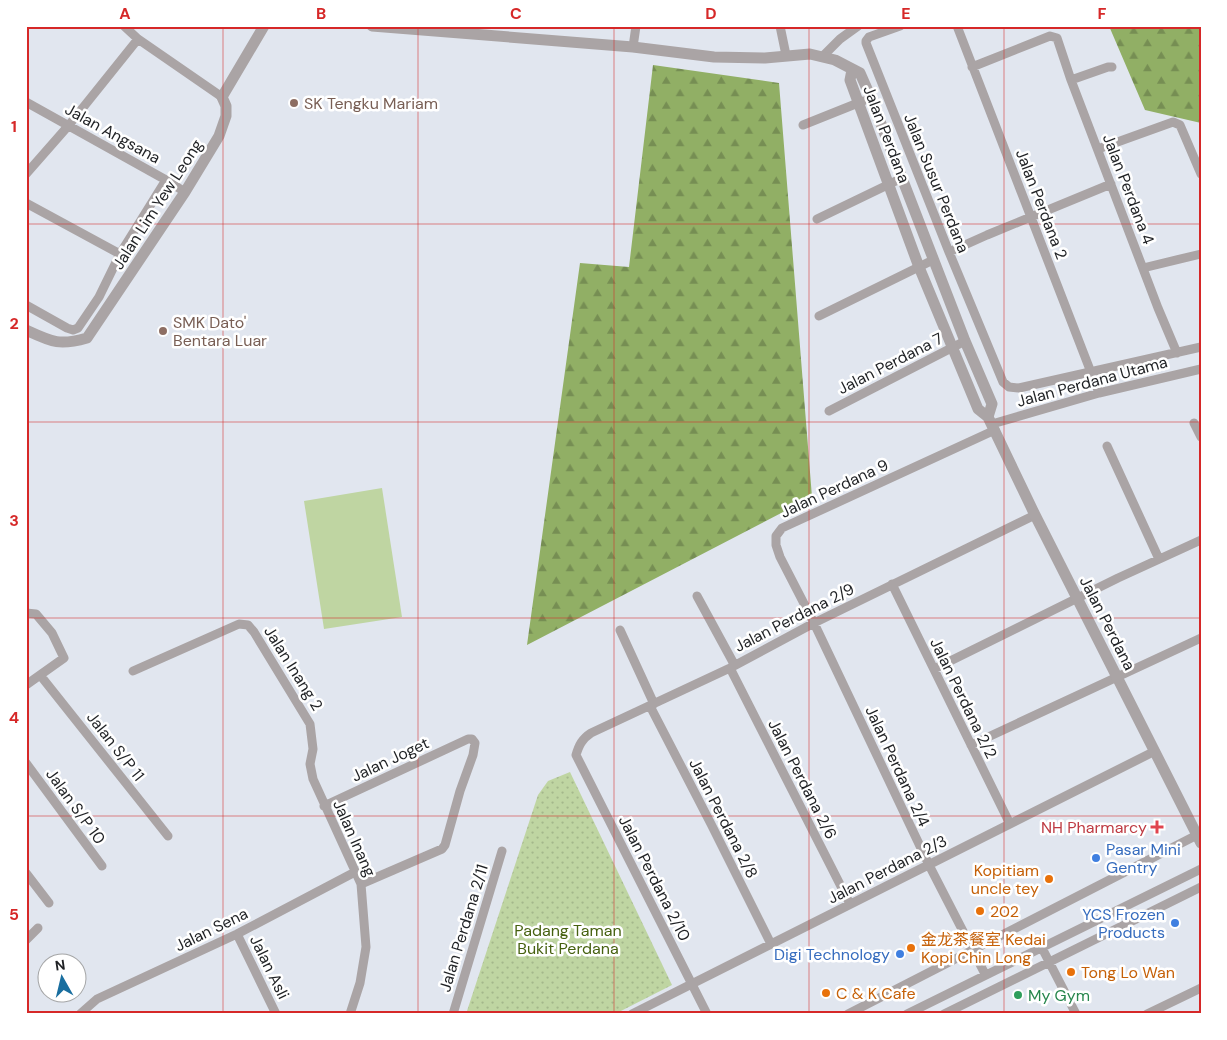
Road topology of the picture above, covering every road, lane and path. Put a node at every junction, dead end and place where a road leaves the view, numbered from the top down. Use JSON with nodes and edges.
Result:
{"nodes":[{"id":1,"x":124,"y":26,"type":"edge"},
{"id":2,"x":264,"y":26,"type":"edge"},
{"id":3,"x":372,"y":26,"type":"edge"},
{"id":4,"x":636,"y":26,"type":"edge"},
{"id":5,"x":780,"y":26,"type":"edge"},
{"id":6,"x":858,"y":26,"type":"edge"},
{"id":7,"x":900,"y":26,"type":"edge"},
{"id":8,"x":957,"y":26,"type":"edge"},
{"id":9,"x":138,"y":40,"type":"junction"},
{"id":10,"x":633,"y":47,"type":"junction"},
{"id":11,"x":786,"y":55,"type":"junction"},
{"id":12,"x":823,"y":56,"type":"junction"},
{"id":13,"x":972,"y":67,"type":"junction"},
{"id":14,"x":1112,"y":67,"type":"dead end"},
{"id":15,"x":852,"y":70,"type":"junction"},
{"id":16,"x":1071,"y":80,"type":"junction"},
{"id":17,"x":222,"y":97,"type":"junction"},
{"id":18,"x":871,"y":98,"type":"junction"},
{"id":19,"x":26,"y":102,"type":"edge"},
{"id":20,"x":858,"y":103,"type":"junction"},
{"id":21,"x":69,"y":125,"type":"junction"},
{"id":22,"x":803,"y":125,"type":"dead end"},
{"id":23,"x":1098,"y":149,"type":"junction"},
{"id":24,"x":1199,"y":163,"type":"edge"},
{"id":25,"x":26,"y":174,"type":"edge"},
{"id":26,"x":1201,"y":174,"type":"edge"},
{"id":27,"x":902,"y":178,"type":"junction"},
{"id":28,"x":166,"y":180,"type":"junction"},
{"id":29,"x":889,"y":184,"type":"junction"},
{"id":30,"x":1111,"y":184,"type":"junction"},
{"id":31,"x":184,"y":192,"type":"junction"},
{"id":32,"x":26,"y":203,"type":"edge"},
{"id":33,"x":1031,"y":216,"type":"junction"},
{"id":34,"x":817,"y":218,"type":"dead end"},
{"id":35,"x":949,"y":252,"type":"junction"},
{"id":36,"x":120,"y":254,"type":"junction"},
{"id":37,"x":1201,"y":254,"type":"edge"},
{"id":38,"x":933,"y":260,"type":"junction"},
{"id":39,"x":919,"y":267,"type":"junction"},
{"id":40,"x":1143,"y":268,"type":"junction"},
{"id":41,"x":26,"y":304,"type":"edge"},
{"id":42,"x":819,"y":316,"type":"dead end"},
{"id":43,"x":26,"y":330,"type":"edge"},
{"id":44,"x":965,"y":341,"type":"junction"},
{"id":45,"x":1201,"y":347,"type":"edge"},
{"id":46,"x":953,"y":348,"type":"junction"},
{"id":47,"x":1177,"y":353,"type":"junction"},
{"id":48,"x":1201,"y":369,"type":"edge"},
{"id":49,"x":1091,"y":373,"type":"junction"},
{"id":50,"x":1099,"y":392,"type":"junction"},
{"id":51,"x":829,"y":411,"type":"dead end"},
{"id":52,"x":1194,"y":423,"type":"dead end"},
{"id":53,"x":992,"y":424,"type":"junction"},
{"id":54,"x":1201,"y":437,"type":"edge"},
{"id":55,"x":1107,"y":446,"type":"dead end"},
{"id":56,"x":1035,"y":515,"type":"junction"},
{"id":57,"x":1201,"y":540,"type":"edge"},
{"id":58,"x":1159,"y":559,"type":"junction"},
{"id":59,"x":892,"y":584,"type":"junction"},
{"id":60,"x":697,"y":596,"type":"dead end"},
{"id":61,"x":1077,"y":599,"type":"junction"},
{"id":62,"x":26,"y":613,"type":"edge"},
{"id":63,"x":814,"y":623,"type":"junction"},
{"id":64,"x":620,"y":630,"type":"dead end"},
{"id":65,"x":1200,"y":639,"type":"edge"},
{"id":66,"x":732,"y":666,"type":"junction"},
{"id":67,"x":934,"y":669,"type":"junction"},
{"id":68,"x":133,"y":671,"type":"dead end"},
{"id":69,"x":40,"y":675,"type":"junction"},
{"id":70,"x":1117,"y":678,"type":"junction"},
{"id":71,"x":26,"y":685,"type":"edge"},
{"id":72,"x":652,"y":705,"type":"junction"},
{"id":73,"x":970,"y":745,"type":"junction"},
{"id":74,"x":1155,"y":751,"type":"junction"},
{"id":75,"x":576,"y":755,"type":"joint"},
{"id":76,"x":26,"y":763,"type":"edge"},
{"id":77,"x":310,"y":764,"type":"joint"},
{"id":78,"x":324,"y":806,"type":"junction"},
{"id":79,"x":1010,"y":824,"type":"junction"},
{"id":80,"x":168,"y":836,"type":"dead end"},
{"id":81,"x":1199,"y":839,"type":"edge"},
{"id":82,"x":502,"y":852,"type":"dead end"},
{"id":83,"x":929,"y":865,"type":"junction"},
{"id":84,"x":102,"y":866,"type":"dead end"},
{"id":85,"x":1201,"y":869,"type":"edge"},
{"id":86,"x":355,"y":872,"type":"junction"},
{"id":87,"x":26,"y":873,"type":"edge"},
{"id":88,"x":361,"y":884,"type":"junction"},
{"id":89,"x":1201,"y":886,"type":"edge"},
{"id":90,"x":49,"y":903,"type":"dead end"},
{"id":91,"x":850,"y":904,"type":"junction"},
{"id":92,"x":38,"y":928,"type":"dead end"},
{"id":93,"x":236,"y":934,"type":"junction"},
{"id":94,"x":26,"y":940,"type":"edge"},
{"id":95,"x":771,"y":944,"type":"junction"},
{"id":96,"x":1042,"y":948,"type":"junction"},
{"id":97,"x":973,"y":949,"type":"junction"},
{"id":98,"x":1049,"y":961,"type":"junction"},
{"id":99,"x":986,"y":974,"type":"junction"},
{"id":100,"x":692,"y":984,"type":"junction"},
{"id":101,"x":1201,"y":988,"type":"edge"},
{"id":102,"x":80,"y":1014,"type":"edge"},
{"id":103,"x":276,"y":1014,"type":"edge"},
{"id":104,"x":350,"y":1014,"type":"edge"},
{"id":105,"x":453,"y":1014,"type":"edge"},
{"id":106,"x":632,"y":1014,"type":"edge"},
{"id":107,"x":707,"y":1014,"type":"edge"},
{"id":108,"x":848,"y":1014,"type":"edge"},
{"id":109,"x":907,"y":1014,"type":"edge"},
{"id":110,"x":944,"y":1014,"type":"edge"},
{"id":111,"x":1076,"y":1014,"type":"edge"},
{"id":112,"x":1148,"y":1014,"type":"edge"}],
"edges":[{"from":1,"to":9,"type":"street"},
{"from":2,"to":17,"type":"street"},
{"from":3,"to":10,"type":"street"},
{"from":4,"to":10,"type":"street"},
{"from":5,"to":11,"type":"street"},
{"from":6,"to":12,"type":"street"},
{"from":7,"to":35,"type":"street","name":"Jalan Susur Perdana"},
{"from":8,"to":13,"type":"street","name":"Jalan Perdana 2"},
{"from":9,"to":17,"type":"street"},
{"from":9,"to":21,"type":"street"},
{"from":10,"to":11,"type":"street"},
{"from":11,"to":12,"type":"street"},
{"from":12,"to":15,"type":"street"},
{"from":13,"to":16,"type":"street","name":"Jalan Perdana 4"},
{"from":13,"to":33,"type":"street","name":"Jalan Perdana 2"},
{"from":14,"to":16,"type":"street"},
{"from":15,"to":18,"type":"street","name":"Jalan Perdana"},
{"from":15,"to":20,"type":"street","name":"Jalan Perdana"},
{"from":16,"to":23,"type":"street","name":"Jalan Perdana 4"},
{"from":17,"to":31,"type":"street","name":"Jalan Lim Yew Leong"},
{"from":18,"to":20,"type":"street"},
{"from":18,"to":27,"type":"street","name":"Jalan Perdana"},
{"from":19,"to":21,"type":"street","name":"Jalan Angsana"},
{"from":20,"to":22,"type":"street"},
{"from":20,"to":29,"type":"street","name":"Jalan Perdana"},
{"from":21,"to":25,"type":"street"},
{"from":21,"to":28,"type":"street","name":"Jalan Angsana"},
{"from":23,"to":24,"type":"street"},
{"from":23,"to":30,"type":"street","name":"Jalan Perdana 4"},
{"from":24,"to":26,"type":"street"},
{"from":27,"to":29,"type":"street"},
{"from":27,"to":38,"type":"street","name":"Jalan Perdana"},
{"from":28,"to":31,"type":"street","name":"Jalan Angsana"},
{"from":28,"to":36,"type":"street"},
{"from":29,"to":34,"type":"street"},
{"from":29,"to":39,"type":"street","name":"Jalan Perdana"},
{"from":30,"to":33,"type":"street"},
{"from":30,"to":40,"type":"street","name":"Jalan Perdana 4"},
{"from":31,"to":43,"type":"street","name":"Jalan Lim Yew Leong"},
{"from":32,"to":36,"type":"street"},
{"from":33,"to":35,"type":"street"},
{"from":33,"to":49,"type":"street","name":"Jalan Perdana 2"},
{"from":35,"to":49,"type":"street","name":"Jalan Susur Perdana"},
{"from":36,"to":41,"type":"street"},
{"from":37,"to":40,"type":"street"},
{"from":38,"to":39,"type":"street"},
{"from":38,"to":44,"type":"street","name":"Jalan Perdana"},
{"from":39,"to":42,"type":"street"},
{"from":39,"to":46,"type":"street","name":"Jalan Perdana"},
{"from":40,"to":47,"type":"street","name":"Jalan Perdana 4"},
{"from":44,"to":46,"type":"street","name":"Jalan Perdana 7"},
{"from":44,"to":53,"type":"street","name":"Jalan Perdana"},
{"from":45,"to":47,"type":"street"},
{"from":46,"to":51,"type":"street","name":"Jalan Perdana 7"},
{"from":46,"to":53,"type":"street","name":"Jalan Perdana"},
{"from":47,"to":49,"type":"street"},
{"from":48,"to":50,"type":"street","name":"Jalan Perdana Utama"},
{"from":49,"to":50,"type":"street","name":"Jalan Perdana 2"},
{"from":50,"to":53,"type":"street","name":"Jalan Perdana Utama"},
{"from":52,"to":54,"type":"street"},
{"from":53,"to":56,"type":"street","name":"Jalan Perdana"},
{"from":53,"to":63,"type":"street","name":"Jalan Perdana 9"},
{"from":55,"to":58,"type":"street"},
{"from":56,"to":59,"type":"street","name":"Jalan Perdana 2/9"},
{"from":56,"to":61,"type":"street","name":"Jalan Perdana"},
{"from":57,"to":58,"type":"street"},
{"from":58,"to":61,"type":"street"},
{"from":59,"to":63,"type":"street","name":"Jalan Perdana 2/9"},
{"from":59,"to":67,"type":"street","name":"Jalan Perdana 2/2"},
{"from":60,"to":66,"type":"street","name":"Jalan Perdana 2/6"},
{"from":61,"to":67,"type":"street"},
{"from":61,"to":70,"type":"street","name":"Jalan Perdana"},
{"from":62,"to":69,"type":"street"},
{"from":63,"to":66,"type":"street","name":"Jalan Perdana 2/9"},
{"from":63,"to":83,"type":"street","name":"Jalan Perdana 2/4"},
{"from":64,"to":72,"type":"street","name":"Jalan Perdana 2/8"},
{"from":65,"to":70,"type":"street"},
{"from":66,"to":72,"type":"street","name":"Jalan Perdana 2/9"},
{"from":66,"to":91,"type":"street","name":"Jalan Perdana 2/6"},
{"from":67,"to":73,"type":"street","name":"Jalan Perdana 2/2"},
{"from":68,"to":77,"type":"street","name":"Jalan Inang 2"},
{"from":69,"to":71,"type":"street"},
{"from":69,"to":80,"type":"street","name":"Jalan S/P 11"},
{"from":70,"to":73,"type":"street"},
{"from":70,"to":74,"type":"street","name":"Jalan Perdana"},
{"from":72,"to":75,"type":"street","name":"Jalan Perdana 2/9"},
{"from":72,"to":95,"type":"street","name":"Jalan Perdana 2/8"},
{"from":73,"to":79,"type":"street","name":"Jalan Perdana 2/2"},
{"from":74,"to":79,"type":"street","name":"Jalan Perdana 2/3"},
{"from":74,"to":81,"type":"street","name":"Jalan Perdana"},
{"from":75,"to":100,"type":"street","name":"Jalan Perdana 2/10"},
{"from":76,"to":84,"type":"street","name":"Jalan S/P 10"},
{"from":77,"to":78,"type":"street","name":"Jalan Inang"},
{"from":78,"to":86,"type":"street","name":"Jalan Inang"},
{"from":78,"to":88,"type":"street","name":"Jalan Joget"},
{"from":79,"to":83,"type":"street","name":"Jalan Perdana 2/3"},
{"from":81,"to":97,"type":"street"},
{"from":82,"to":105,"type":"street","name":"Jalan Perdana 2/11"},
{"from":83,"to":91,"type":"street","name":"Jalan Perdana 2/3"},
{"from":83,"to":97,"type":"street","name":"Jalan Perdana 2/4"},
{"from":85,"to":96,"type":"street"},
{"from":86,"to":88,"type":"street","name":"Jalan Inang"},
{"from":86,"to":93,"type":"street","name":"Jalan Sena"},
{"from":87,"to":90,"type":"street"},
{"from":88,"to":104,"type":"street","name":"Jalan Inang"},
{"from":89,"to":98,"type":"street"},
{"from":91,"to":95,"type":"street","name":"Jalan Perdana 2/3"},
{"from":92,"to":94,"type":"street"},
{"from":93,"to":102,"type":"street","name":"Jalan Sena"},
{"from":93,"to":103,"type":"street","name":"Jalan Asli"},
{"from":95,"to":100,"type":"street","name":"Jalan Perdana 2/3"},
{"from":96,"to":98,"type":"street"},
{"from":96,"to":99,"type":"street"},
{"from":97,"to":99,"type":"street","name":"Jalan Perdana 2/4"},
{"from":97,"to":108,"type":"street"},
{"from":98,"to":110,"type":"street"},
{"from":98,"to":111,"type":"street"},
{"from":99,"to":109,"type":"street"},
{"from":100,"to":106,"type":"street","name":"Jalan Perdana 2/3"},
{"from":100,"to":107,"type":"street","name":"Jalan Perdana 2/10"},
{"from":101,"to":112,"type":"street"}]}
